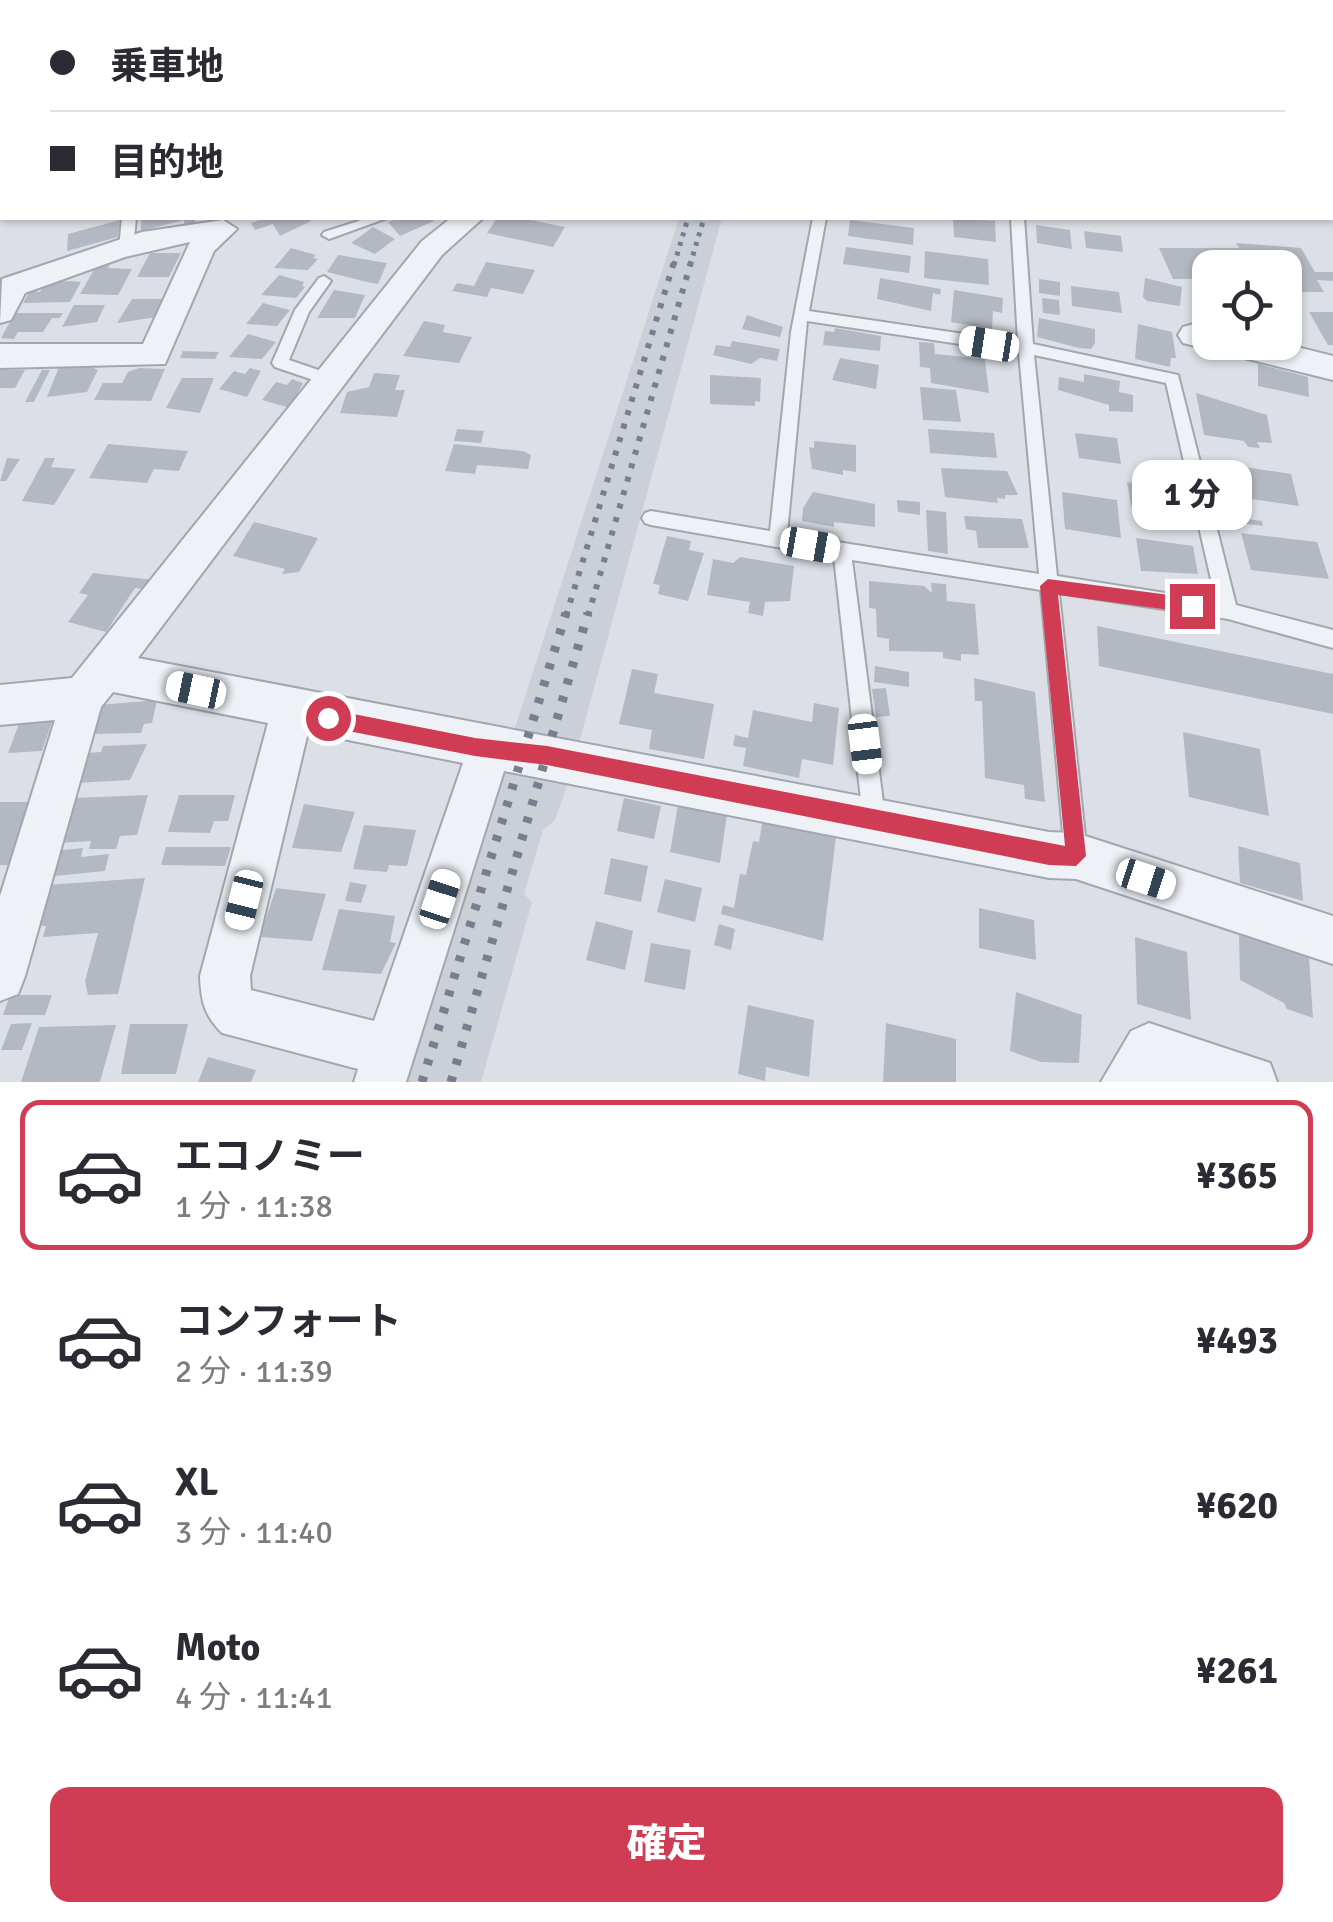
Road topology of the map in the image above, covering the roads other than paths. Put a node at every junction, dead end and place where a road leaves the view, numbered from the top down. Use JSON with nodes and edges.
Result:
{"nodes":[{"id":1,"x":374,"y":220,"type":"edge"},
{"id":2,"x":819,"y":220,"type":"edge"},
{"id":3,"x":1018,"y":220,"type":"edge"},
{"id":4,"x":458,"y":221,"type":"edge"},
{"id":5,"x":128,"y":232,"type":"edge"},
{"id":6,"x":329,"y":235,"type":"dead end"},
{"id":7,"x":324,"y":281,"type":"dead end"},
{"id":8,"x":4,"y":294,"type":"edge"},
{"id":9,"x":803,"y":314,"type":"junction"},
{"id":10,"x":1026,"y":349,"type":"junction"},
{"id":11,"x":0,"y":356,"type":"edge"},
{"id":12,"x":1300,"y":360,"type":"edge"},
{"id":13,"x":1333,"y":368,"type":"edge"},
{"id":14,"x":331,"y":380,"type":"junction"},
{"id":15,"x":651,"y":518,"type":"dead end"},
{"id":16,"x":778,"y":540,"type":"junction"},
{"id":17,"x":842,"y":551,"type":"junction"},
{"id":18,"x":1048,"y":586,"type":"junction"},
{"id":19,"x":1228,"y":611,"type":"junction"},
{"id":20,"x":1333,"y":638,"type":"edge"},
{"id":21,"x":92,"y":684,"type":"junction"},
{"id":22,"x":0,"y":705,"type":"edge"},
{"id":23,"x":292,"y":711,"type":"junction"},
{"id":24,"x":490,"y":747,"type":"junction"},
{"id":25,"x":874,"y":820,"type":"junction"},
{"id":26,"x":1076,"y":856,"type":"junction"},
{"id":27,"x":1333,"y":940,"type":"edge"},
{"id":28,"x":0,"y":976,"type":"edge"},
{"id":29,"x":385,"y":1066,"type":"edge"},
{"id":30,"x":1128,"y":1082,"type":"edge"},
{"id":31,"x":1252,"y":1082,"type":"edge"}],
"edges":[{"from":1,"to":6,"type":"lane"},
{"from":2,"to":9,"type":"lane"},
{"from":3,"to":10,"type":"lane"},
{"from":4,"to":14,"type":"street"},
{"from":5,"to":8,"type":"street"},
{"from":5,"to":11,"type":"street"},
{"from":7,"to":14,"type":"lane"},
{"from":9,"to":10,"type":"lane"},
{"from":9,"to":16,"type":"lane"},
{"from":10,"to":18,"type":"lane"},
{"from":10,"to":19,"type":"lane"},
{"from":12,"to":13,"type":"street"},
{"from":14,"to":21,"type":"street"},
{"from":15,"to":16,"type":"lane"},
{"from":16,"to":17,"type":"lane"},
{"from":17,"to":18,"type":"lane"},
{"from":17,"to":25,"type":"lane"},
{"from":18,"to":19,"type":"lane"},
{"from":18,"to":26,"type":"lane"},
{"from":19,"to":20,"type":"lane"},
{"from":21,"to":22,"type":"street"},
{"from":21,"to":23,"type":"street"},
{"from":21,"to":28,"type":"street"},
{"from":23,"to":24,"type":"street"},
{"from":23,"to":29,"type":"street"},
{"from":24,"to":25,"type":"street"},
{"from":24,"to":29,"type":"street"},
{"from":25,"to":26,"type":"street"},
{"from":26,"to":27,"type":"street"},
{"from":30,"to":31,"type":"street"}]}
